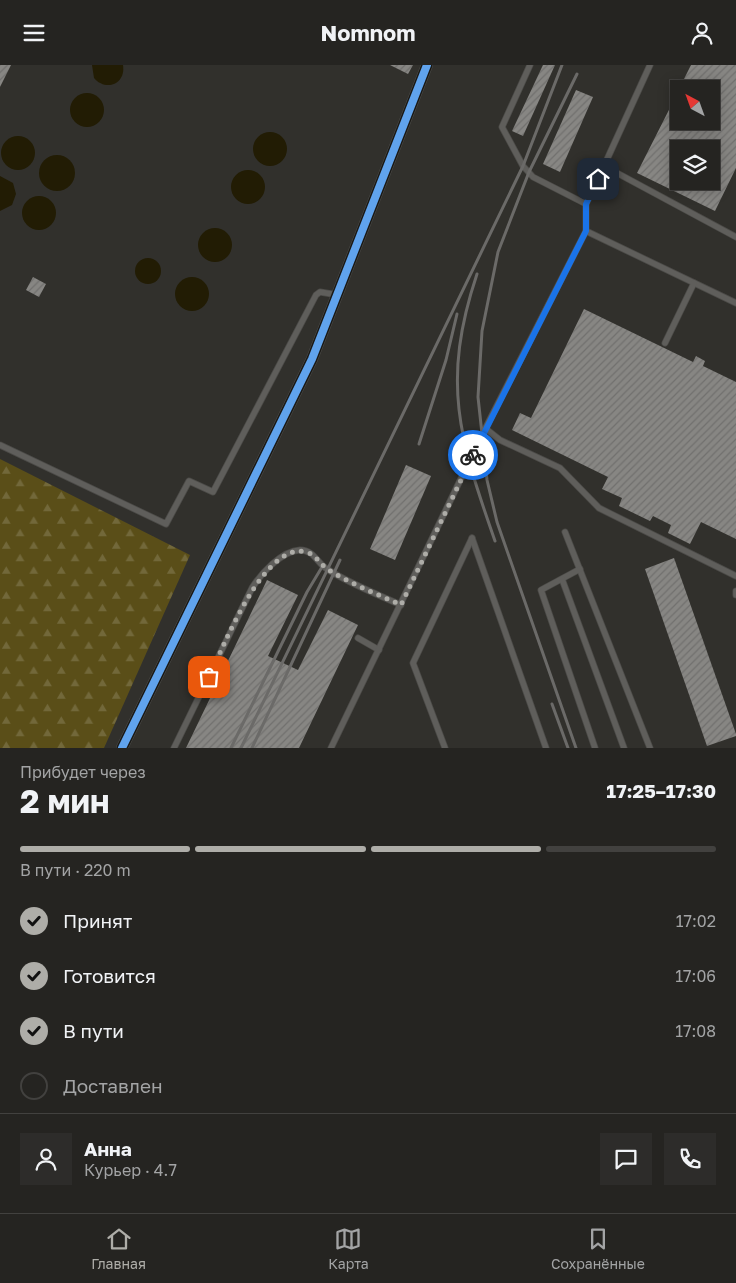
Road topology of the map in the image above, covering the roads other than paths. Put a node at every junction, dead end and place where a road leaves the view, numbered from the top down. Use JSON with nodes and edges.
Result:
{"nodes":[{"id":1,"x":427,"y":65,"type":"edge"},
{"id":2,"x":530,"y":65,"type":"edge"},
{"id":3,"x":650,"y":65,"type":"edge"},
{"id":4,"x":604,"y":165,"type":"junction"},
{"id":5,"x":586,"y":204,"type":"junction"},
{"id":6,"x":586,"y":231,"type":"junction"},
{"id":7,"x":736,"y":237,"type":"edge"},
{"id":8,"x":694,"y":283,"type":"junction"},
{"id":9,"x":338,"y":295,"type":"junction"},
{"id":10,"x":736,"y":303,"type":"edge"},
{"id":11,"x":665,"y":343,"type":"dead end"},
{"id":12,"x":486,"y":429,"type":"junction"},
{"id":13,"x":0,"y":445,"type":"edge"},
{"id":14,"x":565,"y":532,"type":"dead end"},
{"id":15,"x":580,"y":569,"type":"junction"},
{"id":16,"x":736,"y":576,"type":"edge"},
{"id":17,"x":562,"y":579,"type":"junction"},
{"id":18,"x":736,"y":591,"type":"edge"},
{"id":19,"x":736,"y":595,"type":"edge"},
{"id":20,"x":401,"y":605,"type":"junction"},
{"id":21,"x":358,"y":638,"type":"dead end"},
{"id":22,"x":379,"y":649,"type":"junction"},
{"id":23,"x":122,"y":748,"type":"edge"},
{"id":24,"x":174,"y":748,"type":"edge"},
{"id":25,"x":330,"y":748,"type":"edge"},
{"id":26,"x":444,"y":748,"type":"edge"},
{"id":27,"x":546,"y":748,"type":"edge"},
{"id":28,"x":595,"y":748,"type":"edge"},
{"id":29,"x":624,"y":748,"type":"edge"},
{"id":30,"x":650,"y":748,"type":"edge"}],
"edges":[{"from":1,"to":9,"type":"street"},
{"from":2,"to":5,"type":"lane"},
{"from":3,"to":4,"type":"lane"},
{"from":4,"to":5,"type":"lane"},
{"from":4,"to":7,"type":"lane"},
{"from":5,"to":6,"type":"lane"},
{"from":6,"to":8,"type":"lane"},
{"from":6,"to":12,"type":"lane"},
{"from":8,"to":10,"type":"lane"},
{"from":8,"to":11,"type":"lane"},
{"from":9,"to":13,"type":"lane"},
{"from":9,"to":23,"type":"street"},
{"from":12,"to":16,"type":"lane"},
{"from":12,"to":20,"type":"lane"},
{"from":14,"to":15,"type":"lane"},
{"from":15,"to":17,"type":"lane"},
{"from":15,"to":30,"type":"lane"},
{"from":17,"to":28,"type":"lane"},
{"from":17,"to":29,"type":"lane"},
{"from":18,"to":19,"type":"lane"},
{"from":20,"to":22,"type":"lane"},
{"from":20,"to":24,"type":"lane"},
{"from":21,"to":22,"type":"lane"},
{"from":22,"to":25,"type":"lane"},
{"from":26,"to":27,"type":"lane"}]}
